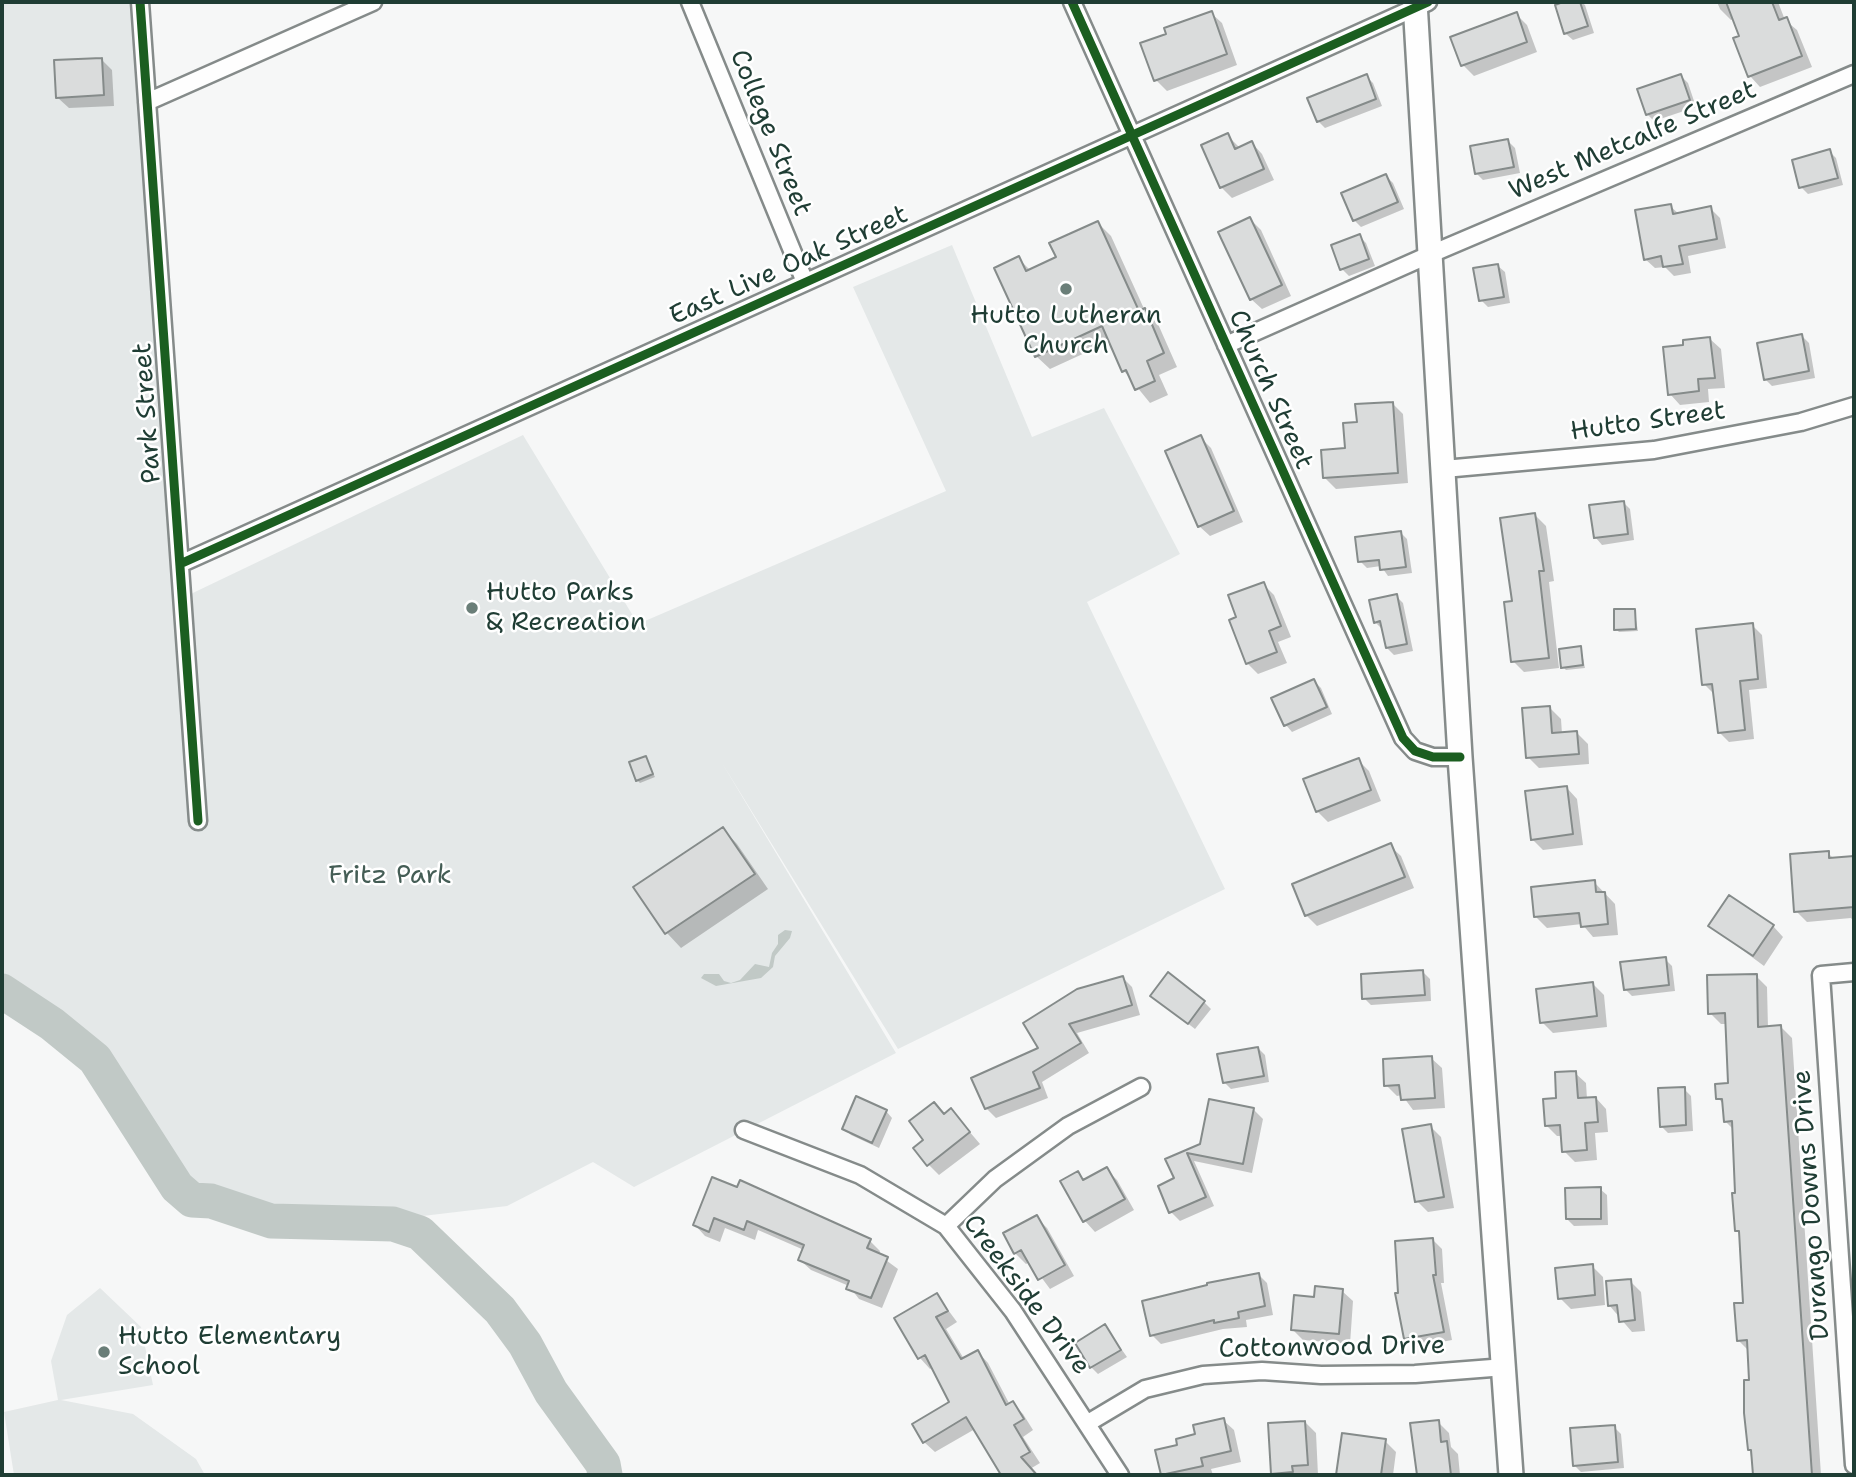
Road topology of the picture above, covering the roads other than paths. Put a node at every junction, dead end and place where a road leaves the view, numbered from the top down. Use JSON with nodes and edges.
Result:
{"nodes":[{"id":1,"x":140,"y":2,"type":"edge"},
{"id":2,"x":373,"y":2,"type":"edge"},
{"id":3,"x":1072,"y":2,"type":"edge"},
{"id":4,"x":692,"y":3,"type":"edge"},
{"id":5,"x":1420,"y":4,"type":"edge"},
{"id":6,"x":1854,"y":74,"type":"edge"},
{"id":7,"x":147,"y":102,"type":"junction"},
{"id":8,"x":1130,"y":136,"type":"junction"},
{"id":9,"x":1431,"y":254,"type":"junction"},
{"id":10,"x":805,"y":282,"type":"junction"},
{"id":11,"x":1226,"y":345,"type":"junction"},
{"id":12,"x":1854,"y":406,"type":"edge"},
{"id":13,"x":1444,"y":469,"type":"junction"},
{"id":14,"x":180,"y":564,"type":"junction"},
{"id":15,"x":1460,"y":757,"type":"junction"},
{"id":16,"x":198,"y":821,"type":"dead end"},
{"id":17,"x":1854,"y":972,"type":"edge"},
{"id":18,"x":1141,"y":1087,"type":"dead end"},
{"id":19,"x":744,"y":1130,"type":"dead end"},
{"id":20,"x":946,"y":1226,"type":"junction"},
{"id":21,"x":1854,"y":1233,"type":"edge"},
{"id":22,"x":1837,"y":1234,"type":"junction"},
{"id":23,"x":1505,"y":1367,"type":"junction"},
{"id":24,"x":1088,"y":1423,"type":"junction"},
{"id":25,"x":1854,"y":1465,"type":"edge"},
{"id":26,"x":1121,"y":1475,"type":"edge"},
{"id":27,"x":1511,"y":1475,"type":"edge"}],
"edges":[{"from":1,"to":7,"type":"street","name":"Park Street"},
{"from":2,"to":7,"type":"street"},
{"from":3,"to":8,"type":"street","name":"Church Street"},
{"from":4,"to":10,"type":"street","name":"College Street"},
{"from":5,"to":8,"type":"street","name":"East Live Oak Street"},
{"from":5,"to":9,"type":"main road"},
{"from":6,"to":9,"type":"street","name":"West Metcalfe Street"},
{"from":7,"to":14,"type":"street","name":"Park Street"},
{"from":8,"to":10,"type":"street","name":"East Live Oak Street"},
{"from":8,"to":11,"type":"street","name":"Church Street"},
{"from":9,"to":11,"type":"street","name":"West Metcalfe Street"},
{"from":9,"to":13,"type":"main road"},
{"from":10,"to":14,"type":"street","name":"East Live Oak Street"},
{"from":11,"to":15,"type":"street","name":"Church Street"},
{"from":12,"to":13,"type":"street","name":"Hutto Street"},
{"from":13,"to":15,"type":"main road"},
{"from":14,"to":16,"type":"street","name":"Park Street"},
{"from":15,"to":23,"type":"main road"},
{"from":17,"to":22,"type":"street","name":"Durango Downs Drive"},
{"from":18,"to":20,"type":"street"},
{"from":19,"to":20,"type":"street","name":"Creekside Drive"},
{"from":20,"to":24,"type":"street","name":"Creekside Drive"},
{"from":21,"to":22,"type":"street"},
{"from":22,"to":25,"type":"street","name":"Durango Downs Drive"},
{"from":23,"to":24,"type":"street","name":"Cottonwood Drive"},
{"from":23,"to":27,"type":"main road"},
{"from":24,"to":26,"type":"street","name":"Creekside Drive"}]}
